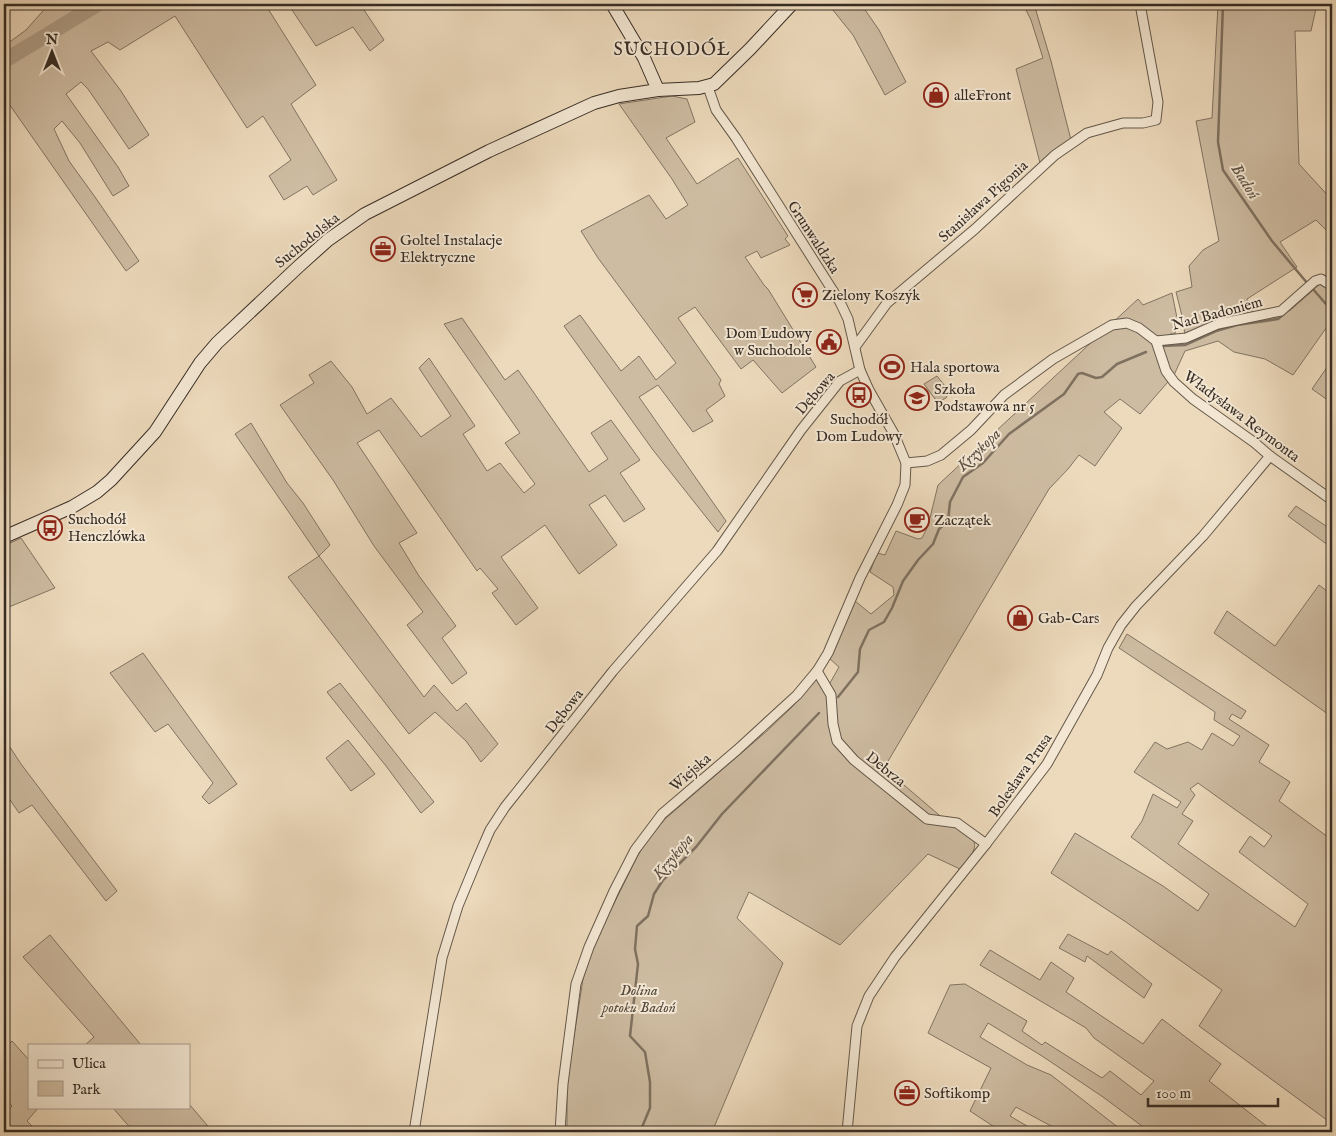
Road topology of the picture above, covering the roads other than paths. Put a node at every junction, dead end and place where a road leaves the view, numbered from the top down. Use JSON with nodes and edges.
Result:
{"nodes":[{"id":1,"x":612,"y":4,"type":"edge"},
{"id":2,"x":792,"y":4,"type":"edge"},
{"id":3,"x":1140,"y":4,"type":"edge"},
{"id":4,"x":708,"y":87,"type":"junction"},
{"id":5,"x":658,"y":90,"type":"junction"},
{"id":6,"x":1332,"y":286,"type":"edge"},
{"id":7,"x":1156,"y":342,"type":"junction"},
{"id":8,"x":855,"y":347,"type":"junction"},
{"id":9,"x":860,"y":370,"type":"junction"},
{"id":10,"x":1270,"y":456,"type":"junction"},
{"id":11,"x":906,"y":463,"type":"junction"},
{"id":12,"x":1332,"y":500,"type":"edge"},
{"id":13,"x":4,"y":537,"type":"edge"},
{"id":14,"x":817,"y":671,"type":"junction"},
{"id":15,"x":986,"y":844,"type":"junction"},
{"id":16,"x":414,"y":1132,"type":"edge"},
{"id":17,"x":560,"y":1132,"type":"edge"},
{"id":18,"x":846,"y":1132,"type":"edge"}],
"edges":[{"from":1,"to":5,"type":"street"},
{"from":2,"to":4,"type":"street"},
{"from":3,"to":8,"type":"street","name":"Stanisława Pigonia"},
{"from":4,"to":5,"type":"street","name":"Suchodolska"},
{"from":4,"to":8,"type":"street","name":"Grunwaldzka"},
{"from":5,"to":13,"type":"street","name":"Suchodolska"},
{"from":6,"to":7,"type":"street","name":"Nad Badoniem"},
{"from":7,"to":10,"type":"street","name":"Władysława Reymonta"},
{"from":7,"to":11,"type":"street"},
{"from":8,"to":9,"type":"street","name":"Grunwaldzka"},
{"from":9,"to":11,"type":"street","name":"Grunwaldzka"},
{"from":9,"to":16,"type":"street","name":"Dębowa"},
{"from":10,"to":12,"type":"street","name":"Władysława Reymonta"},
{"from":10,"to":15,"type":"street","name":"Bolesława Prusa"},
{"from":11,"to":14,"type":"street","name":"Wiejska"},
{"from":14,"to":15,"type":"street","name":"Debrza"},
{"from":14,"to":17,"type":"street","name":"Wiejska"},
{"from":15,"to":18,"type":"street","name":"Bolesława Prusa"}]}
